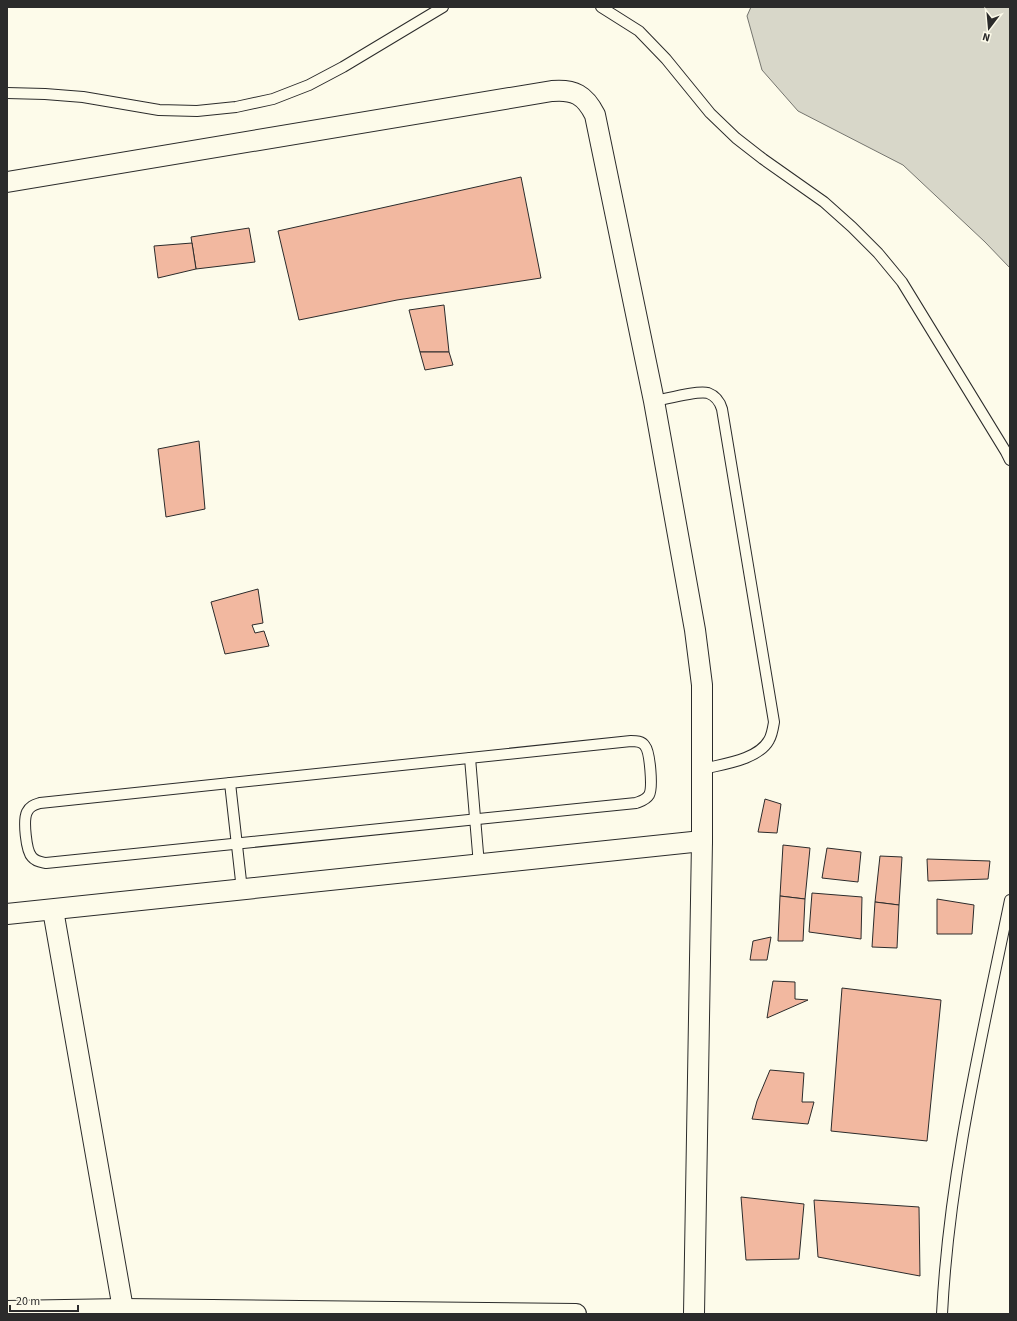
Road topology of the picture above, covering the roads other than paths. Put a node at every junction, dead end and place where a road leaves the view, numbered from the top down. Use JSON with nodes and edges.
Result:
{"nodes":[{"id":1,"x":444,"y":7,"type":"edge"},
{"id":2,"x":601,"y":7,"type":"edge"},
{"id":3,"x":7,"y":93,"type":"edge"},
{"id":4,"x":7,"y":182,"type":"edge"},
{"id":5,"x":654,"y":401,"type":"junction"},
{"id":6,"x":1010,"y":460,"type":"edge"},
{"id":7,"x":470,"y":758,"type":"junction"},
{"id":8,"x":702,"y":769,"type":"junction"},
{"id":9,"x":230,"y":783,"type":"junction"},
{"id":10,"x":475,"y":819,"type":"junction"},
{"id":11,"x":702,"y":841,"type":"junction"},
{"id":12,"x":237,"y":844,"type":"junction"},
{"id":13,"x":479,"y":865,"type":"junction"},
{"id":14,"x":242,"y":890,"type":"junction"},
{"id":15,"x":1010,"y":900,"type":"edge"},
{"id":16,"x":53,"y":910,"type":"junction"},
{"id":17,"x":7,"y":914,"type":"edge"},
{"id":18,"x":123,"y":1309,"type":"junction"},
{"id":19,"x":7,"y":1311,"type":"edge"},
{"id":20,"x":173,"y":1312,"type":"edge"},
{"id":21,"x":576,"y":1314,"type":"edge"},
{"id":22,"x":694,"y":1314,"type":"edge"},
{"id":23,"x":942,"y":1314,"type":"edge"}],
"edges":[{"from":1,"to":3,"type":"lane"},
{"from":2,"to":6,"type":"lane"},
{"from":4,"to":5,"type":"street"},
{"from":5,"to":8,"type":"street"},
{"from":5,"to":8,"type":"lane"},
{"from":7,"to":9,"type":"lane"},
{"from":7,"to":10,"type":"lane"},
{"from":7,"to":10,"type":"lane"},
{"from":8,"to":11,"type":"street"},
{"from":9,"to":12,"type":"lane"},
{"from":9,"to":12,"type":"lane"},
{"from":10,"to":12,"type":"lane"},
{"from":10,"to":13,"type":"lane"},
{"from":11,"to":13,"type":"street"},
{"from":11,"to":22,"type":"street"},
{"from":12,"to":14,"type":"lane"},
{"from":13,"to":14,"type":"street"},
{"from":14,"to":16,"type":"street"},
{"from":15,"to":23,"type":"lane"},
{"from":16,"to":17,"type":"street"},
{"from":16,"to":18,"type":"street"},
{"from":18,"to":19,"type":"street"},
{"from":18,"to":20,"type":"street"},
{"from":20,"to":21,"type":"street"}]}
